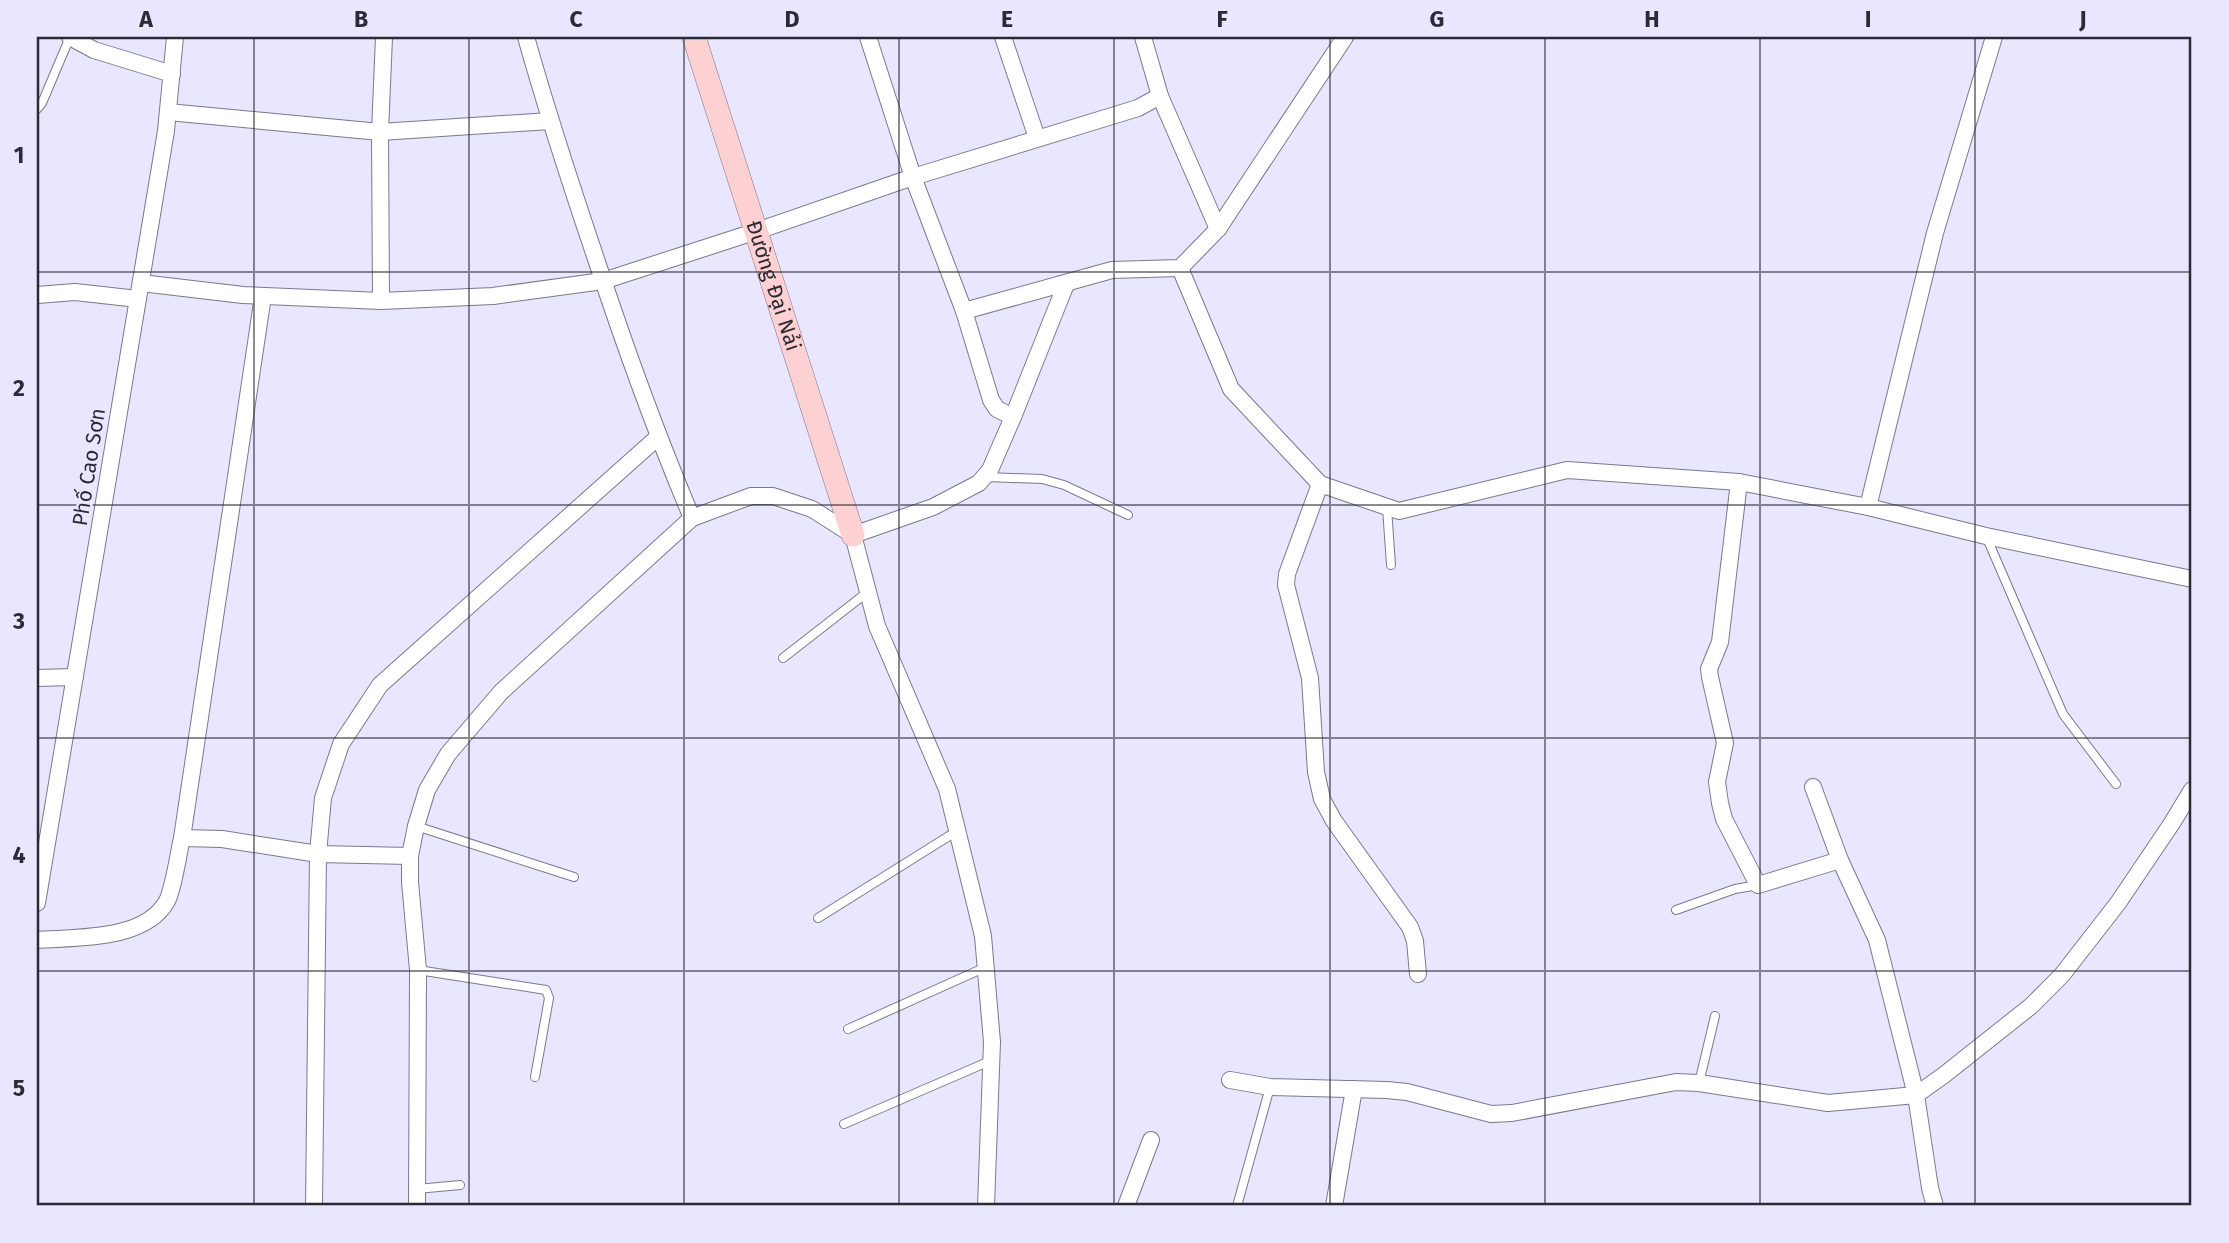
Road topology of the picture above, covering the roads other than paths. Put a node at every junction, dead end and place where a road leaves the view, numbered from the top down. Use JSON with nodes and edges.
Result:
{"nodes":[{"id":1,"x":70,"y":37,"type":"edge"},
{"id":2,"x":175,"y":37,"type":"edge"},
{"id":3,"x":384,"y":37,"type":"edge"},
{"id":4,"x":526,"y":37,"type":"edge"},
{"id":5,"x":694,"y":37,"type":"edge"},
{"id":6,"x":868,"y":37,"type":"edge"},
{"id":7,"x":1003,"y":37,"type":"edge"},
{"id":8,"x":1143,"y":37,"type":"edge"},
{"id":9,"x":1345,"y":37,"type":"edge"},
{"id":10,"x":1994,"y":37,"type":"edge"},
{"id":11,"x":172,"y":74,"type":"junction"},
{"id":12,"x":1160,"y":96,"type":"junction"},
{"id":13,"x":37,"y":109,"type":"edge"},
{"id":14,"x":168,"y":112,"type":"junction"},
{"id":15,"x":550,"y":121,"type":"junction"},
{"id":16,"x":380,"y":132,"type":"junction"},
{"id":17,"x":1037,"y":138,"type":"junction"},
{"id":18,"x":913,"y":177,"type":"junction"},
{"id":19,"x":1218,"y":229,"type":"junction"},
{"id":20,"x":757,"y":231,"type":"junction"},
{"id":21,"x":1180,"y":268,"type":"junction"},
{"id":22,"x":603,"y":281,"type":"junction"},
{"id":23,"x":1066,"y":284,"type":"junction"},
{"id":24,"x":139,"y":291,"type":"junction"},
{"id":25,"x":37,"y":295,"type":"edge"},
{"id":26,"x":263,"y":296,"type":"junction"},
{"id":27,"x":381,"y":301,"type":"junction"},
{"id":28,"x":964,"y":311,"type":"junction"},
{"id":29,"x":1013,"y":417,"type":"junction"},
{"id":30,"x":657,"y":437,"type":"junction"},
{"id":31,"x":986,"y":477,"type":"junction"},
{"id":32,"x":1739,"y":482,"type":"junction"},
{"id":33,"x":1320,"y":484,"type":"junction"},
{"id":34,"x":1868,"y":507,"type":"junction"},
{"id":35,"x":1387,"y":508,"type":"junction"},
{"id":36,"x":1128,"y":515,"type":"dead end"},
{"id":37,"x":692,"y":518,"type":"junction"},
{"id":38,"x":853,"y":535,"type":"junction"},
{"id":39,"x":1986,"y":536,"type":"junction"},
{"id":40,"x":1391,"y":565,"type":"dead end"},
{"id":41,"x":2192,"y":579,"type":"edge"},
{"id":42,"x":869,"y":591,"type":"junction"},
{"id":43,"x":783,"y":658,"type":"dead end"},
{"id":44,"x":75,"y":677,"type":"junction"},
{"id":45,"x":37,"y":678,"type":"edge"},
{"id":46,"x":2116,"y":784,"type":"dead end"},
{"id":47,"x":1813,"y":787,"type":"dead end"},
{"id":48,"x":2192,"y":790,"type":"edge"},
{"id":49,"x":416,"y":826,"type":"junction"},
{"id":50,"x":957,"y":831,"type":"junction"},
{"id":51,"x":182,"y":838,"type":"junction"},
{"id":52,"x":318,"y":854,"type":"junction"},
{"id":53,"x":410,"y":856,"type":"junction"},
{"id":54,"x":1840,"y":860,"type":"junction"},
{"id":55,"x":574,"y":877,"type":"dead end"},
{"id":56,"x":1758,"y":885,"type":"junction"},
{"id":57,"x":37,"y":903,"type":"edge"},
{"id":58,"x":1676,"y":910,"type":"dead end"},
{"id":59,"x":818,"y":918,"type":"dead end"},
{"id":60,"x":37,"y":940,"type":"edge"},
{"id":61,"x":986,"y":967,"type":"junction"},
{"id":62,"x":418,"y":970,"type":"junction"},
{"id":63,"x":1418,"y":974,"type":"dead end"},
{"id":64,"x":1715,"y":1016,"type":"dead end"},
{"id":65,"x":848,"y":1029,"type":"dead end"},
{"id":66,"x":990,"y":1061,"type":"junction"},
{"id":67,"x":535,"y":1077,"type":"dead end"},
{"id":68,"x":1230,"y":1080,"type":"dead end"},
{"id":69,"x":1699,"y":1083,"type":"junction"},
{"id":70,"x":1269,"y":1087,"type":"junction"},
{"id":71,"x":1354,"y":1089,"type":"junction"},
{"id":72,"x":1916,"y":1094,"type":"junction"},
{"id":73,"x":844,"y":1124,"type":"dead end"},
{"id":74,"x":1151,"y":1140,"type":"dead end"},
{"id":75,"x":460,"y":1185,"type":"dead end"},
{"id":76,"x":417,"y":1189,"type":"junction"},
{"id":77,"x":314,"y":1206,"type":"edge"},
{"id":78,"x":416,"y":1206,"type":"edge"},
{"id":79,"x":986,"y":1206,"type":"edge"},
{"id":80,"x":1126,"y":1206,"type":"edge"},
{"id":81,"x":1237,"y":1206,"type":"edge"},
{"id":82,"x":1334,"y":1206,"type":"edge"},
{"id":83,"x":1935,"y":1206,"type":"edge"}],
"edges":[{"from":1,"to":11,"type":"street"},
{"from":1,"to":13,"type":"lane"},
{"from":2,"to":11,"type":"street","name":"Phố Cao Sơn"},
{"from":3,"to":16,"type":"street"},
{"from":4,"to":15,"type":"street"},
{"from":5,"to":20,"type":"street","name":"Đường Đại Nải"},
{"from":6,"to":18,"type":"street"},
{"from":7,"to":17,"type":"street"},
{"from":8,"to":12,"type":"street"},
{"from":9,"to":19,"type":"street"},
{"from":10,"to":34,"type":"street"},
{"from":11,"to":14,"type":"street","name":"Phố Cao Sơn"},
{"from":12,"to":17,"type":"street"},
{"from":12,"to":19,"type":"street"},
{"from":14,"to":16,"type":"street"},
{"from":14,"to":24,"type":"street","name":"Phố Cao Sơn"},
{"from":15,"to":16,"type":"street"},
{"from":15,"to":22,"type":"street"},
{"from":16,"to":27,"type":"street"},
{"from":17,"to":18,"type":"street"},
{"from":18,"to":20,"type":"street"},
{"from":18,"to":28,"type":"street"},
{"from":19,"to":21,"type":"street"},
{"from":20,"to":22,"type":"street"},
{"from":20,"to":38,"type":"street","name":"Đường Đại Nải"},
{"from":21,"to":23,"type":"street"},
{"from":21,"to":33,"type":"street"},
{"from":22,"to":27,"type":"street"},
{"from":22,"to":30,"type":"street"},
{"from":23,"to":28,"type":"street"},
{"from":23,"to":29,"type":"street"},
{"from":24,"to":25,"type":"street"},
{"from":24,"to":26,"type":"street"},
{"from":24,"to":44,"type":"street","name":"Phố Cao Sơn"},
{"from":26,"to":27,"type":"street"},
{"from":26,"to":51,"type":"street"},
{"from":28,"to":29,"type":"street"},
{"from":29,"to":31,"type":"street"},
{"from":30,"to":37,"type":"street"},
{"from":30,"to":52,"type":"street"},
{"from":31,"to":36,"type":"lane"},
{"from":31,"to":38,"type":"street"},
{"from":32,"to":34,"type":"street"},
{"from":32,"to":35,"type":"street"},
{"from":32,"to":56,"type":"street"},
{"from":33,"to":35,"type":"street"},
{"from":33,"to":63,"type":"street"},
{"from":34,"to":39,"type":"street"},
{"from":35,"to":40,"type":"lane"},
{"from":37,"to":38,"type":"street"},
{"from":37,"to":49,"type":"street"},
{"from":38,"to":42,"type":"street"},
{"from":39,"to":41,"type":"street"},
{"from":39,"to":46,"type":"lane"},
{"from":42,"to":43,"type":"lane"},
{"from":42,"to":50,"type":"street"},
{"from":44,"to":45,"type":"street"},
{"from":44,"to":57,"type":"street","name":"Phố Cao Sơn"},
{"from":47,"to":54,"type":"street"},
{"from":48,"to":72,"type":"street"},
{"from":49,"to":53,"type":"street"},
{"from":49,"to":55,"type":"lane"},
{"from":50,"to":59,"type":"lane"},
{"from":50,"to":61,"type":"street"},
{"from":51,"to":52,"type":"street"},
{"from":51,"to":60,"type":"street"},
{"from":52,"to":53,"type":"street"},
{"from":52,"to":77,"type":"street"},
{"from":53,"to":62,"type":"street"},
{"from":54,"to":56,"type":"street"},
{"from":54,"to":72,"type":"street"},
{"from":56,"to":58,"type":"lane"},
{"from":61,"to":65,"type":"lane"},
{"from":61,"to":66,"type":"street"},
{"from":62,"to":67,"type":"lane"},
{"from":62,"to":76,"type":"street"},
{"from":64,"to":69,"type":"lane"},
{"from":66,"to":73,"type":"lane"},
{"from":66,"to":79,"type":"street"},
{"from":68,"to":70,"type":"street"},
{"from":69,"to":71,"type":"street"},
{"from":69,"to":72,"type":"street"},
{"from":70,"to":71,"type":"street"},
{"from":70,"to":81,"type":"lane"},
{"from":71,"to":82,"type":"street"},
{"from":72,"to":83,"type":"street"},
{"from":74,"to":80,"type":"street"},
{"from":75,"to":76,"type":"lane"},
{"from":76,"to":78,"type":"street"}]}
